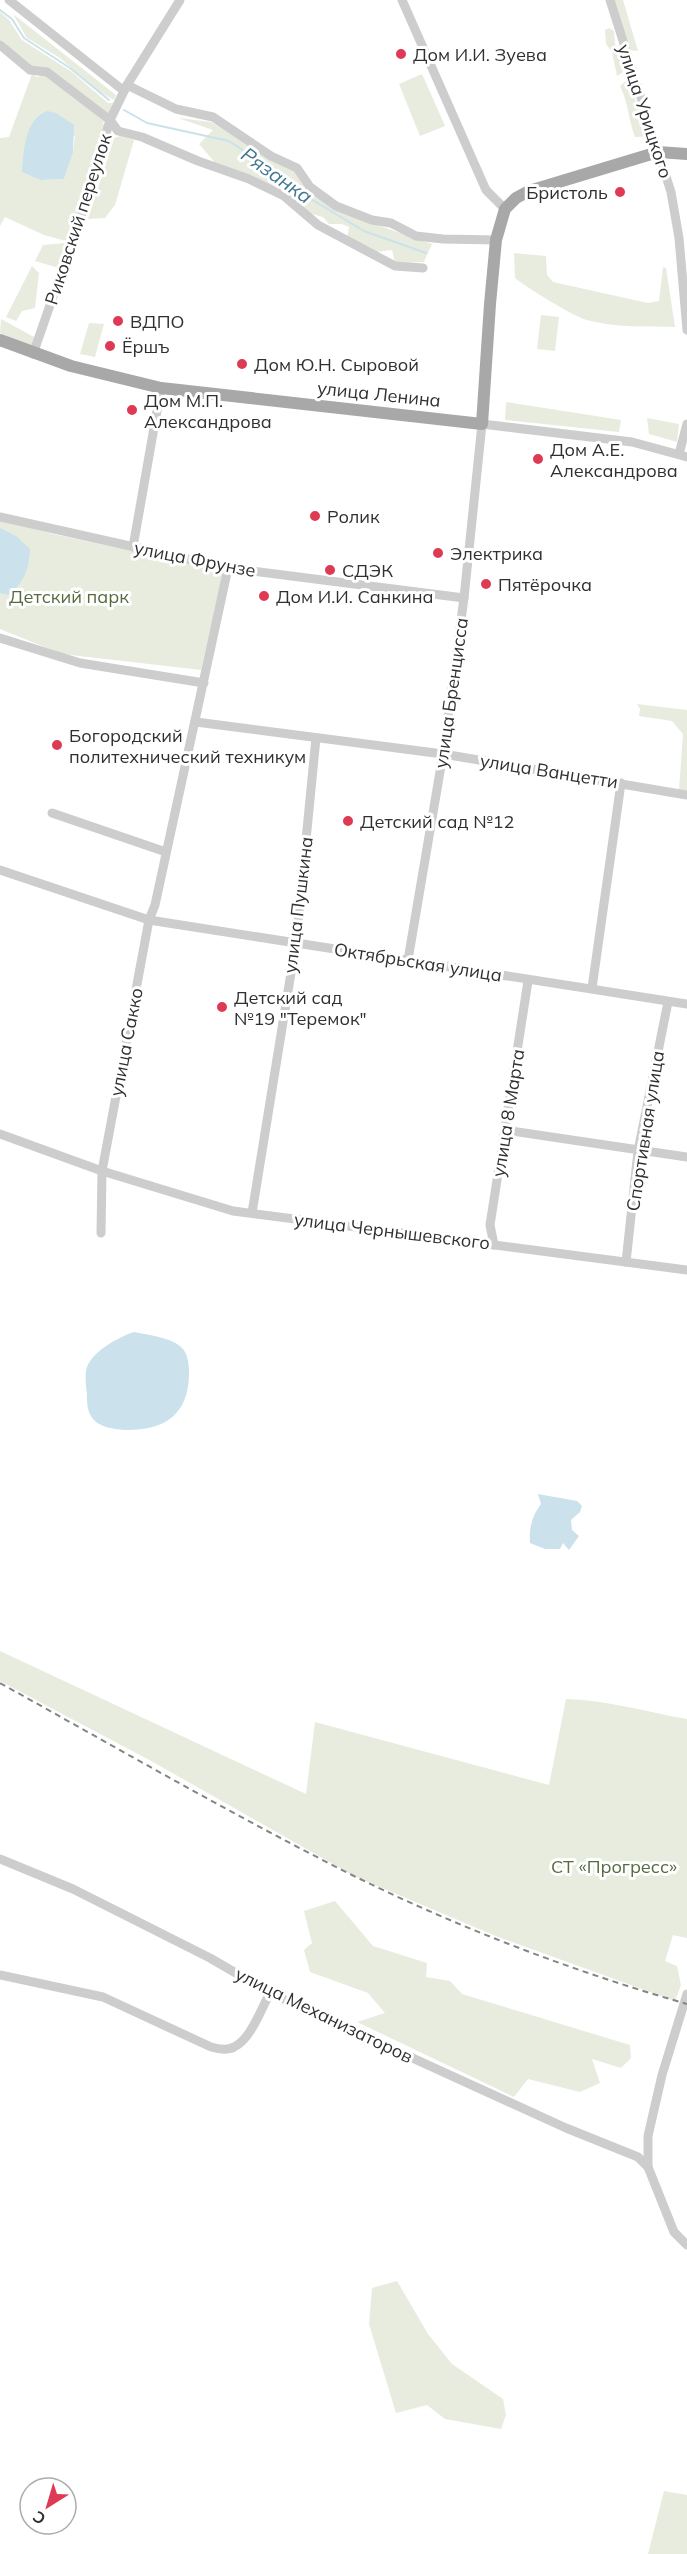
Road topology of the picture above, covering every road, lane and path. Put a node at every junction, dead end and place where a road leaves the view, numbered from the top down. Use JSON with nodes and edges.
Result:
{"nodes":[{"id":1,"x":9,"y":0,"type":"edge"},
{"id":2,"x":180,"y":0,"type":"edge"},
{"id":3,"x":402,"y":0,"type":"edge"},
{"id":4,"x":610,"y":0,"type":"edge"},
{"id":5,"x":0,"y":45,"type":"edge"},
{"id":6,"x":125,"y":88,"type":"junction"},
{"id":7,"x":110,"y":120,"type":"junction"},
{"id":8,"x":658,"y":152,"type":"junction"},
{"id":9,"x":687,"y":154,"type":"edge"},
{"id":10,"x":505,"y":209,"type":"junction"},
{"id":11,"x":496,"y":240,"type":"junction"},
{"id":12,"x":423,"y":268,"type":"dead end"},
{"id":13,"x":687,"y":330,"type":"edge"},
{"id":14,"x":0,"y":340,"type":"edge"},
{"id":15,"x":33,"y":354,"type":"junction"},
{"id":16,"x":161,"y":388,"type":"junction"},
{"id":17,"x":482,"y":424,"type":"junction"},
{"id":18,"x":687,"y":424,"type":"edge"},
{"id":19,"x":683,"y":456,"type":"edge"},
{"id":20,"x":0,"y":517,"type":"edge"},
{"id":21,"x":133,"y":547,"type":"junction"},
{"id":22,"x":228,"y":568,"type":"junction"},
{"id":23,"x":464,"y":598,"type":"junction"},
{"id":24,"x":0,"y":638,"type":"edge"},
{"id":25,"x":204,"y":683,"type":"junction"},
{"id":26,"x":196,"y":722,"type":"junction"},
{"id":27,"x":316,"y":738,"type":"junction"},
{"id":28,"x":443,"y":754,"type":"junction"},
{"id":29,"x":621,"y":783,"type":"junction"},
{"id":30,"x":687,"y":795,"type":"edge"},
{"id":31,"x":52,"y":813,"type":"dead end"},
{"id":32,"x":166,"y":852,"type":"junction"},
{"id":33,"x":0,"y":870,"type":"edge"},
{"id":34,"x":149,"y":920,"type":"junction"},
{"id":35,"x":296,"y":942,"type":"junction"},
{"id":36,"x":408,"y":960,"type":"junction"},
{"id":37,"x":528,"y":981,"type":"junction"},
{"id":38,"x":592,"y":988,"type":"junction"},
{"id":39,"x":668,"y":1002,"type":"junction"},
{"id":40,"x":687,"y":1004,"type":"edge"},
{"id":41,"x":505,"y":1130,"type":"junction"},
{"id":42,"x":0,"y":1134,"type":"edge"},
{"id":43,"x":638,"y":1150,"type":"junction"},
{"id":44,"x":687,"y":1158,"type":"edge"},
{"id":45,"x":102,"y":1171,"type":"junction"},
{"id":46,"x":252,"y":1213,"type":"junction"},
{"id":47,"x":101,"y":1233,"type":"dead end"},
{"id":48,"x":494,"y":1245,"type":"junction"},
{"id":49,"x":626,"y":1262,"type":"junction"},
{"id":50,"x":687,"y":1270,"type":"edge"},
{"id":51,"x":0,"y":1859,"type":"edge"},
{"id":52,"x":0,"y":1975,"type":"edge"},
{"id":53,"x":270,"y":1993,"type":"junction"},
{"id":54,"x":687,"y":1994,"type":"edge"},
{"id":55,"x":648,"y":2167,"type":"junction"},
{"id":56,"x":687,"y":2246,"type":"edge"}],
"edges":[{"from":1,"to":6,"type":"street"},
{"from":2,"to":6,"type":"street","name":"Риковский переулок"},
{"from":3,"to":10,"type":"street"},
{"from":4,"to":8,"type":"street","name":"улица Урицкого"},
{"from":5,"to":7,"type":"street"},
{"from":6,"to":7,"type":"street","name":"Риковский переулок"},
{"from":6,"to":11,"type":"street"},
{"from":7,"to":12,"type":"street"},
{"from":7,"to":15,"type":"street","name":"Риковский переулок"},
{"from":8,"to":9,"type":"main road"},
{"from":8,"to":10,"type":"main road"},
{"from":8,"to":13,"type":"street","name":"улица Урицкого"},
{"from":10,"to":11,"type":"main road"},
{"from":11,"to":17,"type":"main road"},
{"from":14,"to":15,"type":"main road","name":"улица Ленина"},
{"from":15,"to":16,"type":"main road","name":"улица Ленина"},
{"from":16,"to":17,"type":"main road","name":"улица Ленина"},
{"from":16,"to":21,"type":"street"},
{"from":17,"to":19,"type":"street","name":"улица Ленина"},
{"from":17,"to":23,"type":"street","name":"улица Бренцисса"},
{"from":18,"to":19,"type":"street"},
{"from":20,"to":21,"type":"street","name":"улица Фрунзе"},
{"from":21,"to":22,"type":"street","name":"улица Фрунзе"},
{"from":22,"to":23,"type":"street","name":"улица Фрунзе"},
{"from":22,"to":25,"type":"street","name":"улица Сакко"},
{"from":23,"to":28,"type":"street","name":"улица Бренцисса"},
{"from":24,"to":25,"type":"street"},
{"from":25,"to":26,"type":"street","name":"улица Сакко"},
{"from":26,"to":27,"type":"street","name":"улица Ванцетти"},
{"from":26,"to":32,"type":"street","name":"улица Сакко"},
{"from":27,"to":28,"type":"street","name":"улица Ванцетти"},
{"from":27,"to":35,"type":"street","name":"улица Пушкина"},
{"from":28,"to":29,"type":"street","name":"улица Ванцетти"},
{"from":28,"to":36,"type":"street","name":"улица Бренцисса"},
{"from":29,"to":30,"type":"street","name":"улица Ванцетти"},
{"from":29,"to":38,"type":"street"},
{"from":31,"to":32,"type":"street"},
{"from":32,"to":34,"type":"street","name":"улица Сакко"},
{"from":33,"to":34,"type":"street","name":"Октябрьская улица"},
{"from":34,"to":35,"type":"street","name":"Октябрьская улица"},
{"from":34,"to":45,"type":"street","name":"улица Сакко"},
{"from":35,"to":36,"type":"street","name":"Октябрьская улица"},
{"from":35,"to":46,"type":"street","name":"улица Пушкина"},
{"from":36,"to":37,"type":"street","name":"Октябрьская улица"},
{"from":37,"to":38,"type":"street","name":"Октябрьская улица"},
{"from":37,"to":41,"type":"street","name":"улица 8 Марта"},
{"from":38,"to":39,"type":"street","name":"Октябрьская улица"},
{"from":39,"to":40,"type":"street","name":"Октябрьская улица"},
{"from":39,"to":43,"type":"street","name":"Спортивная улица"},
{"from":41,"to":43,"type":"street"},
{"from":41,"to":48,"type":"street","name":"улица 8 Марта"},
{"from":42,"to":45,"type":"street","name":"улица Чернышевского"},
{"from":43,"to":44,"type":"street"},
{"from":43,"to":49,"type":"street","name":"Спортивная улица"},
{"from":45,"to":46,"type":"street","name":"улица Чернышевского"},
{"from":45,"to":47,"type":"street","name":"улица Сакко"},
{"from":46,"to":48,"type":"street","name":"улица Чернышевского"},
{"from":48,"to":49,"type":"street","name":"улица Чернышевского"},
{"from":49,"to":50,"type":"street","name":"улица Чернышевского"},
{"from":51,"to":53,"type":"street","name":"улица Механизаторов"},
{"from":52,"to":53,"type":"street"},
{"from":53,"to":55,"type":"street","name":"улица Механизаторов"},
{"from":54,"to":55,"type":"street"},
{"from":55,"to":56,"type":"street"}]}
